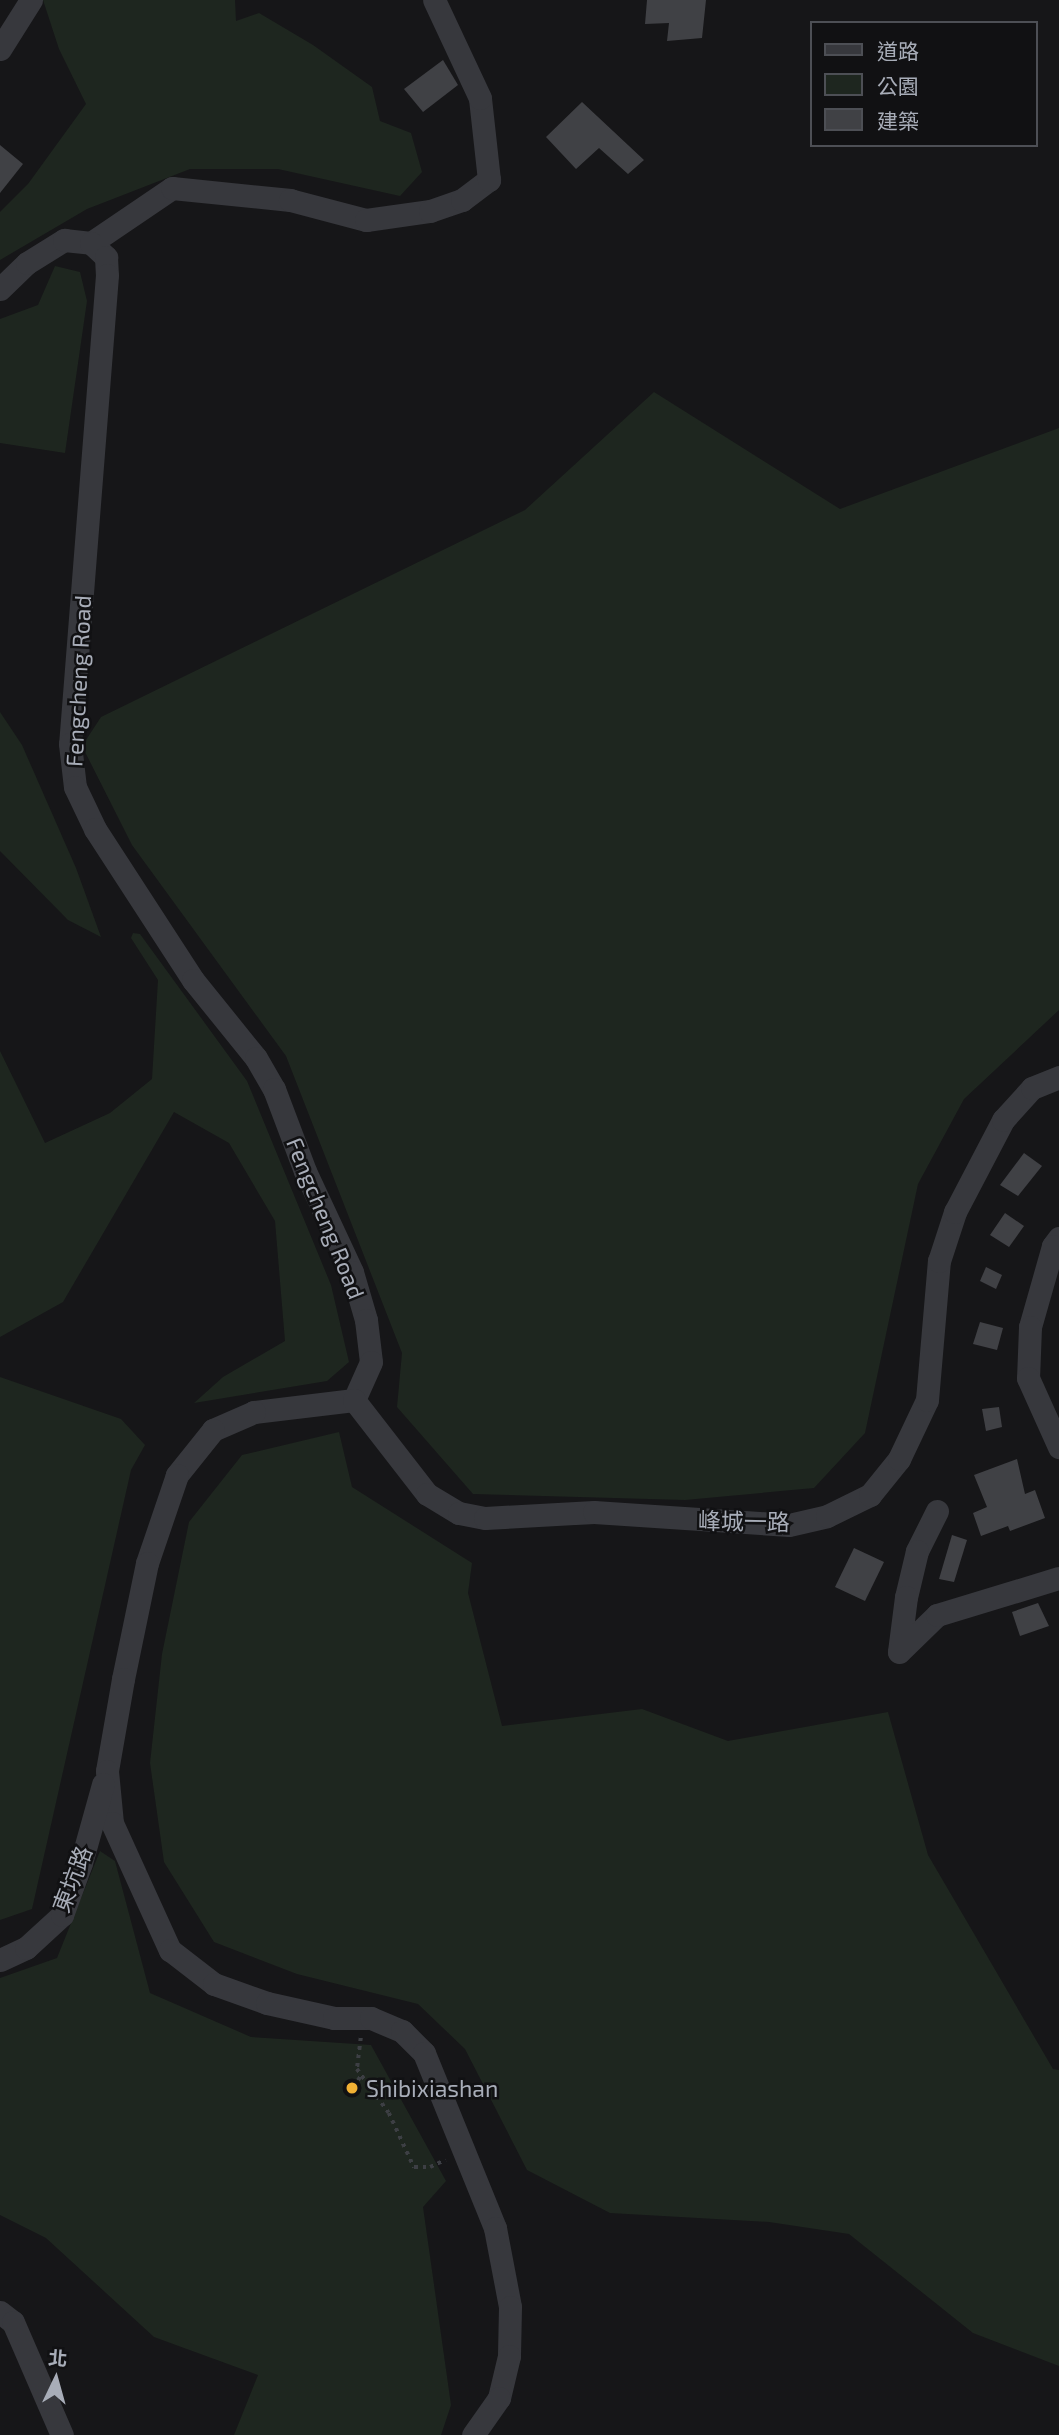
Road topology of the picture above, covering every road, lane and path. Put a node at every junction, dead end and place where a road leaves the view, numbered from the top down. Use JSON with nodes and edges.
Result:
{"nodes":[{"id":1,"x":31,"y":0,"type":"edge"},
{"id":2,"x":434,"y":0,"type":"edge"},
{"id":3,"x":0,"y":49,"type":"edge"},
{"id":4,"x":92,"y":243,"type":"junction"},
{"id":5,"x":0,"y":289,"type":"edge"},
{"id":6,"x":1059,"y":1077,"type":"edge"},
{"id":7,"x":1059,"y":1238,"type":"edge"},
{"id":8,"x":354,"y":1400,"type":"junction"},
{"id":9,"x":1059,"y":1447,"type":"edge"},
{"id":10,"x":937,"y":1511,"type":"dead end"},
{"id":11,"x":1059,"y":1578,"type":"edge"},
{"id":12,"x":107,"y":1771,"type":"junction"},
{"id":13,"x":0,"y":1960,"type":"edge"},
{"id":14,"x":371,"y":2018,"type":"junction"},
{"id":15,"x":362,"y":2074,"type":"junction"},
{"id":16,"x":353,"y":2087,"type":"dead end"},
{"id":17,"x":463,"y":2145,"type":"junction"},
{"id":18,"x":0,"y":2312,"type":"edge"},
{"id":19,"x":62,"y":2435,"type":"edge"},
{"id":20,"x":473,"y":2435,"type":"edge"}],
"edges":[{"from":1,"to":3,"type":"street"},
{"from":2,"to":4,"type":"street"},
{"from":4,"to":5,"type":"street"},
{"from":4,"to":8,"type":"street","name":"Fengcheng Road"},
{"from":6,"to":8,"type":"street","name":"峰城一路"},
{"from":7,"to":9,"type":"street"},
{"from":8,"to":12,"type":"street"},
{"from":10,"to":11,"type":"street"},
{"from":12,"to":13,"type":"street","name":"東坑路"},
{"from":12,"to":14,"type":"street"},
{"from":14,"to":15,"type":"path"},
{"from":14,"to":17,"type":"street"},
{"from":15,"to":16,"type":"path"},
{"from":15,"to":17,"type":"path"},
{"from":17,"to":20,"type":"street"},
{"from":18,"to":19,"type":"street"}]}
